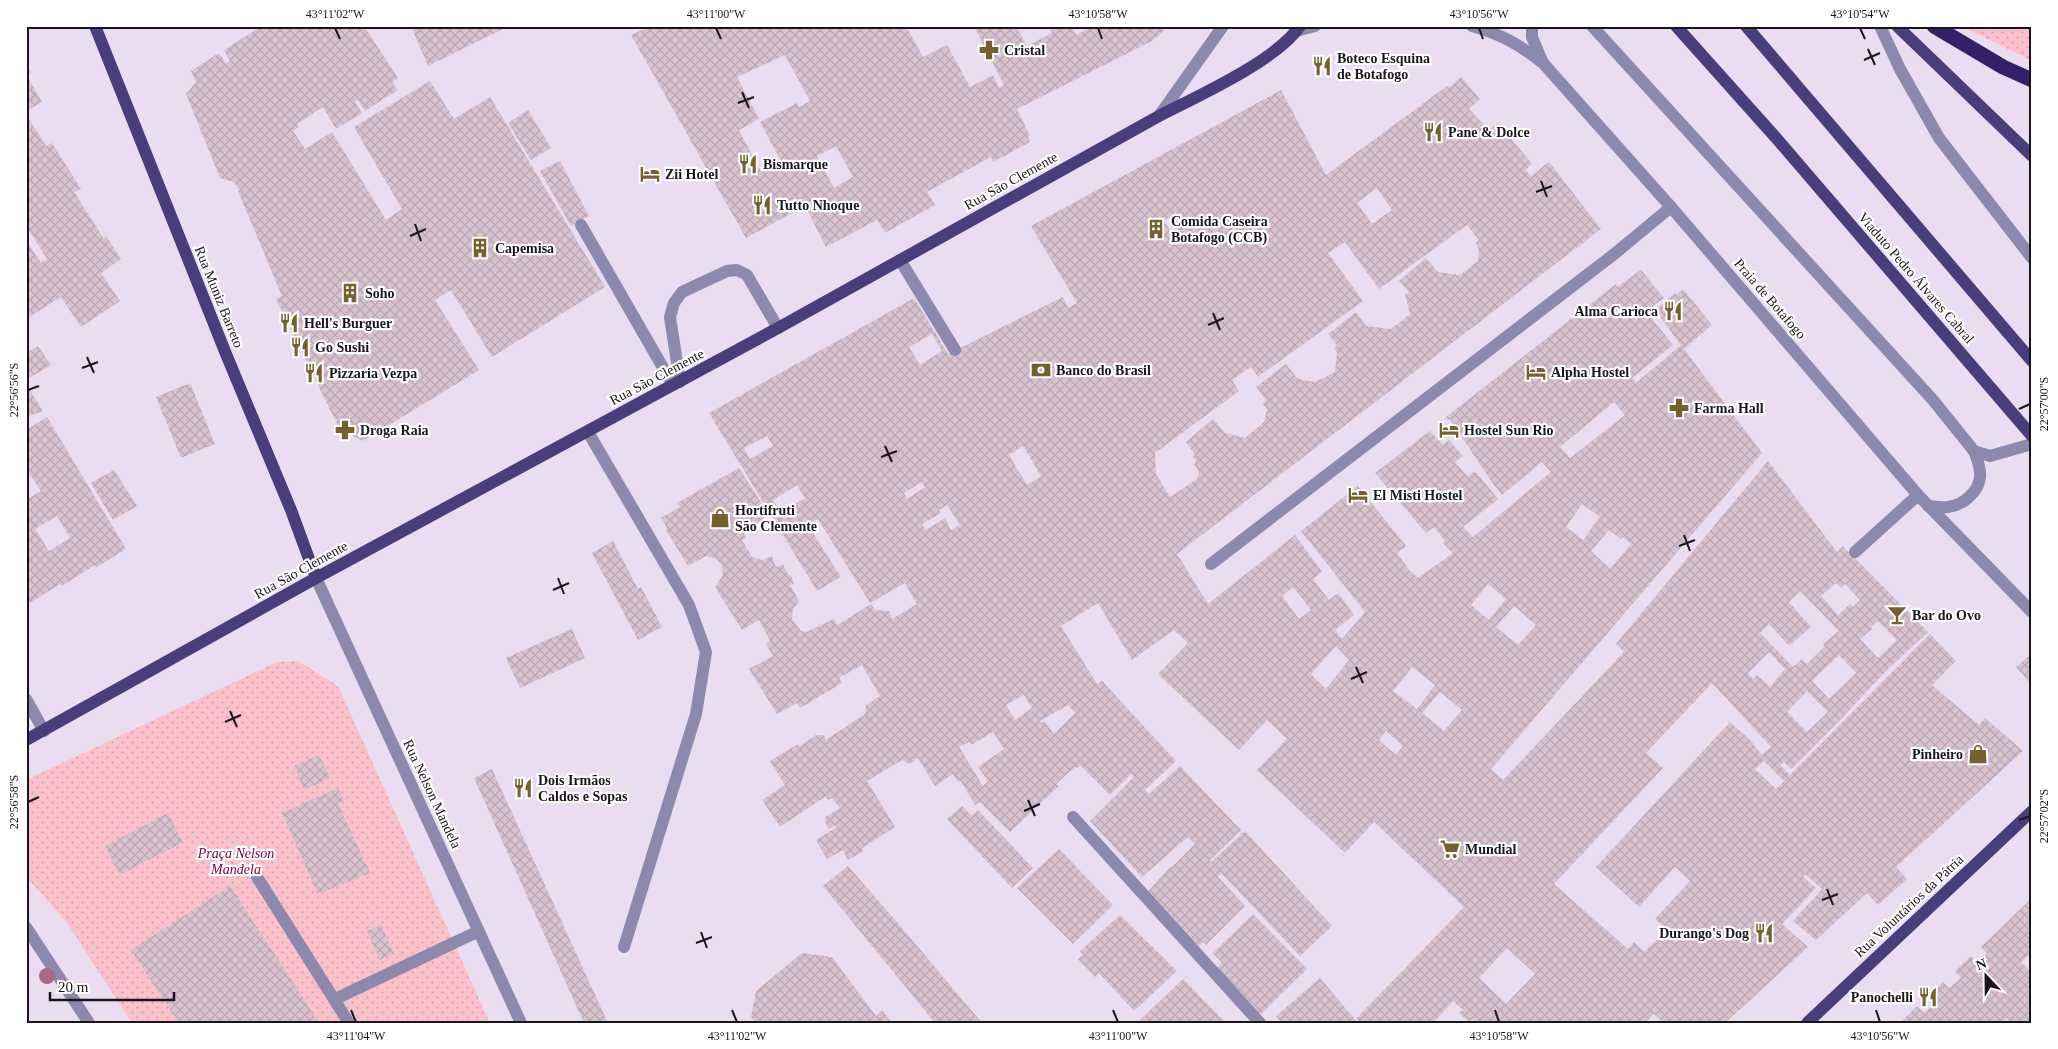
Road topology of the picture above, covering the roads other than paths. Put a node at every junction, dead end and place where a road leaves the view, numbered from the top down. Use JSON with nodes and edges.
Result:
{"nodes":[{"id":1,"x":95,"y":26,"type":"edge"},
{"id":2,"x":1223,"y":26,"type":"edge"},
{"id":3,"x":1315,"y":26,"type":"edge"},
{"id":4,"x":1472,"y":26,"type":"edge"},
{"id":5,"x":1532,"y":26,"type":"edge"},
{"id":6,"x":1676,"y":26,"type":"edge"},
{"id":7,"x":1746,"y":26,"type":"edge"},
{"id":8,"x":1880,"y":26,"type":"edge"},
{"id":9,"x":1896,"y":26,"type":"edge"},
{"id":10,"x":1934,"y":26,"type":"edge"},
{"id":11,"x":1593,"y":27,"type":"edge"},
{"id":12,"x":1298,"y":29,"type":"edge"},
{"id":13,"x":1543,"y":63,"type":"junction"},
{"id":14,"x":2032,"y":80,"type":"edge"},
{"id":15,"x":1159,"y":116,"type":"junction"},
{"id":16,"x":2032,"y":156,"type":"edge"},
{"id":17,"x":1671,"y":207,"type":"junction"},
{"id":18,"x":580,"y":226,"type":"dead end"},
{"id":19,"x":2032,"y":258,"type":"edge"},
{"id":20,"x":900,"y":260,"type":"junction"},
{"id":21,"x":778,"y":328,"type":"junction"},
{"id":22,"x":956,"y":350,"type":"dead end"},
{"id":23,"x":2032,"y":361,"type":"edge"},
{"id":24,"x":676,"y":384,"type":"junction"},
{"id":25,"x":588,"y":432,"type":"junction"},
{"id":26,"x":2032,"y":436,"type":"edge"},
{"id":27,"x":2032,"y":444,"type":"edge"},
{"id":28,"x":1974,"y":451,"type":"junction"},
{"id":29,"x":1918,"y":495,"type":"junction"},
{"id":30,"x":1928,"y":506,"type":"junction"},
{"id":31,"x":1856,"y":552,"type":"dead end"},
{"id":32,"x":1211,"y":564,"type":"dead end"},
{"id":33,"x":316,"y":578,"type":"junction"},
{"id":34,"x":2032,"y":612,"type":"edge"},
{"id":35,"x":26,"y":700,"type":"edge"},
{"id":36,"x":44,"y":731,"type":"junction"},
{"id":37,"x":26,"y":740,"type":"edge"},
{"id":38,"x":2032,"y":811,"type":"edge"},
{"id":39,"x":1073,"y":817,"type":"dead end"},
{"id":40,"x":256,"y":877,"type":"dead end"},
{"id":41,"x":26,"y":927,"type":"edge"},
{"id":42,"x":479,"y":931,"type":"junction"},
{"id":43,"x":624,"y":947,"type":"dead end"},
{"id":44,"x":334,"y":999,"type":"junction"},
{"id":45,"x":89,"y":1023,"type":"edge"},
{"id":46,"x":349,"y":1023,"type":"edge"},
{"id":47,"x":521,"y":1023,"type":"edge"},
{"id":48,"x":1260,"y":1023,"type":"edge"},
{"id":49,"x":1808,"y":1023,"type":"edge"}],
"edges":[{"from":1,"to":33,"type":"main road","name":"Rua Muniz Barreto"},
{"from":2,"to":15,"type":"street"},
{"from":3,"to":12,"type":"street"},
{"from":4,"to":13,"type":"street","name":"Praia de Botafogo"},
{"from":5,"to":13,"type":"street"},
{"from":6,"to":26,"type":"main road","name":"Viaduto Pedro Álvares Cabral"},
{"from":7,"to":23,"type":"main road"},
{"from":8,"to":19,"type":"street"},
{"from":9,"to":16,"type":"main road"},
{"from":10,"to":14,"type":"highway"},
{"from":11,"to":28,"type":"street"},
{"from":12,"to":15,"type":"main road","name":"Rua São Clemente"},
{"from":13,"to":17,"type":"street","name":"Praia de Botafogo"},
{"from":15,"to":20,"type":"main road","name":"Rua São Clemente"},
{"from":17,"to":29,"type":"street","name":"Praia de Botafogo"},
{"from":17,"to":32,"type":"street"},
{"from":18,"to":24,"type":"street"},
{"from":20,"to":21,"type":"main road","name":"Rua São Clemente"},
{"from":20,"to":22,"type":"street"},
{"from":21,"to":24,"type":"main road","name":"Rua São Clemente"},
{"from":21,"to":24,"type":"street"},
{"from":24,"to":25,"type":"main road","name":"Rua São Clemente"},
{"from":25,"to":33,"type":"main road","name":"Rua São Clemente"},
{"from":25,"to":43,"type":"street"},
{"from":27,"to":28,"type":"street"},
{"from":28,"to":30,"type":"street"},
{"from":29,"to":30,"type":"street","name":"Praia de Botafogo"},
{"from":29,"to":31,"type":"street"},
{"from":30,"to":34,"type":"street","name":"Praia de Botafogo"},
{"from":33,"to":36,"type":"main road","name":"Rua São Clemente"},
{"from":33,"to":42,"type":"street","name":"Rua Nelson Mandela"},
{"from":35,"to":36,"type":"street"},
{"from":36,"to":37,"type":"main road","name":"Rua São Clemente"},
{"from":38,"to":49,"type":"main road","name":"Rua Voluntários da Pátria"},
{"from":39,"to":48,"type":"street"},
{"from":40,"to":44,"type":"street"},
{"from":41,"to":45,"type":"street"},
{"from":42,"to":44,"type":"street"},
{"from":42,"to":47,"type":"street","name":"Rua Nelson Mandela"},
{"from":44,"to":46,"type":"street"}]}
